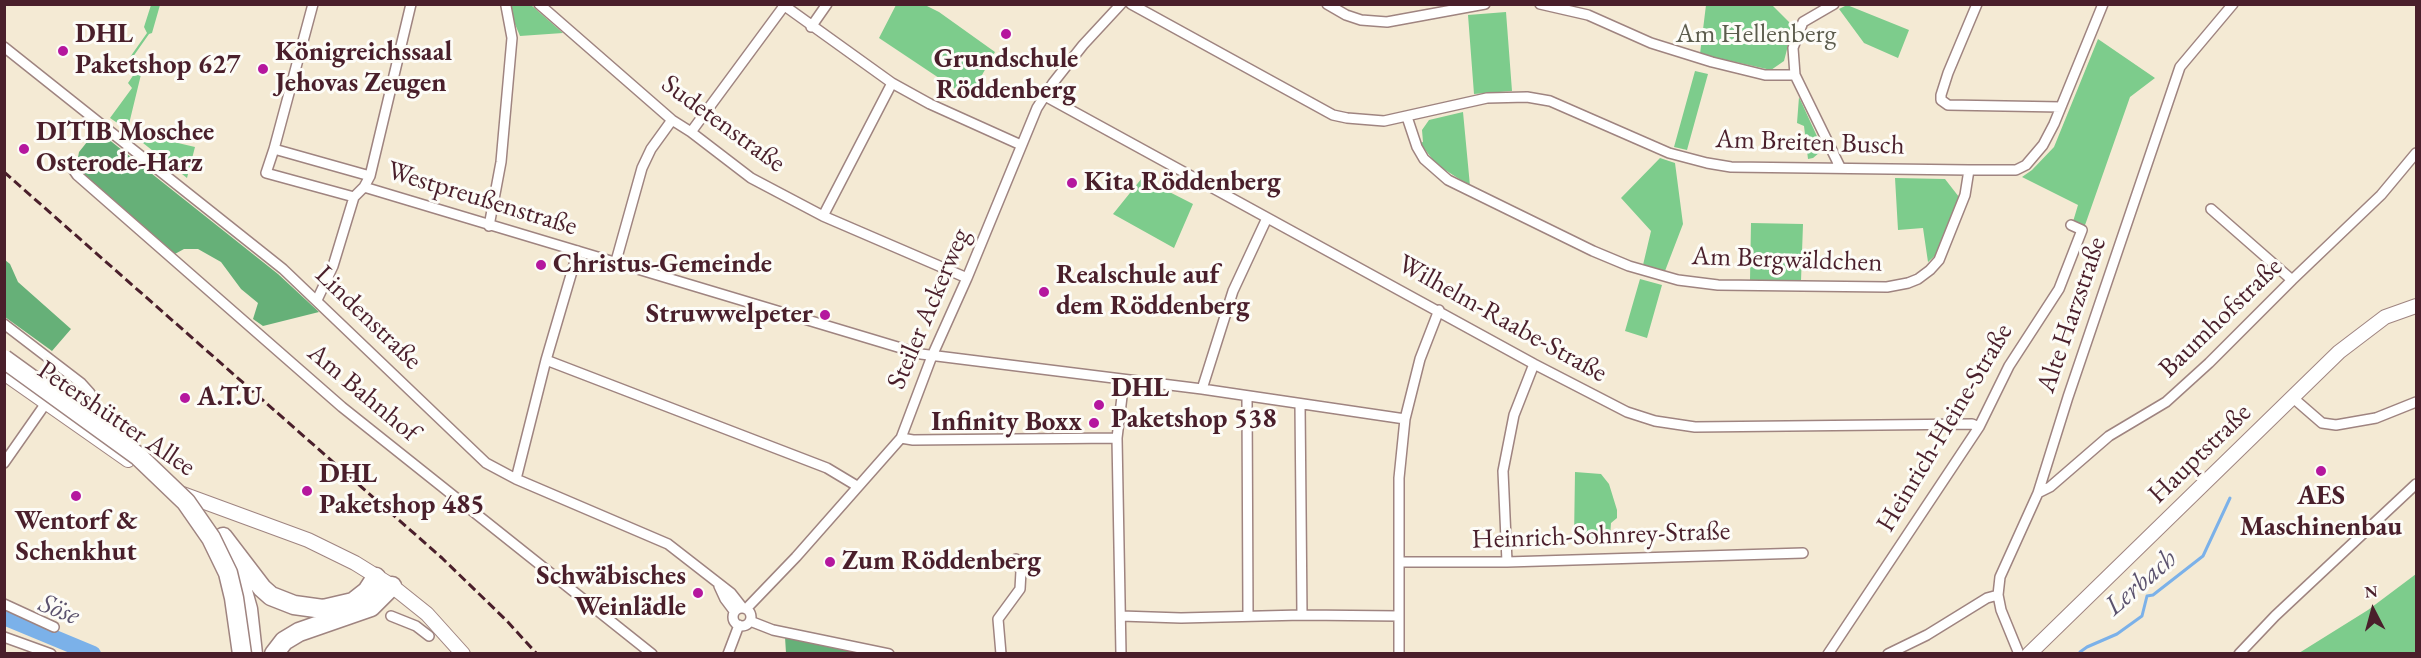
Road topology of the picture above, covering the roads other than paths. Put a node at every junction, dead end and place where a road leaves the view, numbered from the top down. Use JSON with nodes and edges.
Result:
{"nodes":[{"id":1,"x":313,"y":4,"type":"edge"},
{"id":2,"x":411,"y":4,"type":"edge"},
{"id":3,"x":539,"y":4,"type":"edge"},
{"id":4,"x":827,"y":4,"type":"edge"},
{"id":5,"x":1121,"y":4,"type":"edge"},
{"id":6,"x":1131,"y":4,"type":"edge"},
{"id":7,"x":1327,"y":4,"type":"edge"},
{"id":8,"x":1485,"y":4,"type":"edge"},
{"id":9,"x":1540,"y":4,"type":"edge"},
{"id":10,"x":1834,"y":4,"type":"edge"},
{"id":11,"x":1977,"y":4,"type":"edge"},
{"id":12,"x":2103,"y":4,"type":"edge"},
{"id":13,"x":2233,"y":4,"type":"edge"},
{"id":14,"x":783,"y":5,"type":"edge"},
{"id":15,"x":506,"y":6,"type":"dead end"},
{"id":16,"x":1579,"y":8,"type":"edge"},
{"id":17,"x":811,"y":27,"type":"junction"},
{"id":18,"x":4,"y":46,"type":"edge"},
{"id":19,"x":1795,"y":75,"type":"junction"},
{"id":20,"x":892,"y":83,"type":"junction"},
{"id":21,"x":1045,"y":96,"type":"junction"},
{"id":22,"x":2061,"y":107,"type":"junction"},
{"id":23,"x":1407,"y":117,"type":"junction"},
{"id":24,"x":672,"y":120,"type":"junction"},
{"id":25,"x":691,"y":132,"type":"junction"},
{"id":26,"x":1021,"y":145,"type":"junction"},
{"id":27,"x":274,"y":149,"type":"junction"},
{"id":28,"x":2416,"y":153,"type":"edge"},
{"id":29,"x":70,"y":165,"type":"dead end"},
{"id":30,"x":1840,"y":167,"type":"junction"},
{"id":31,"x":1969,"y":170,"type":"junction"},
{"id":32,"x":370,"y":176,"type":"junction"},
{"id":33,"x":364,"y":187,"type":"junction"},
{"id":34,"x":354,"y":197,"type":"junction"},
{"id":35,"x":2211,"y":209,"type":"dead end"},
{"id":36,"x":823,"y":216,"type":"junction"},
{"id":37,"x":1267,"y":218,"type":"junction"},
{"id":38,"x":2071,"y":225,"type":"dead end"},
{"id":39,"x":489,"y":226,"type":"junction"},
{"id":40,"x":578,"y":251,"type":"junction"},
{"id":41,"x":615,"y":261,"type":"junction"},
{"id":42,"x":967,"y":278,"type":"junction"},
{"id":43,"x":2292,"y":280,"type":"junction"},
{"id":44,"x":317,"y":300,"type":"junction"},
{"id":45,"x":2416,"y":306,"type":"edge"},
{"id":46,"x":1439,"y":310,"type":"junction"},
{"id":47,"x":4,"y":324,"type":"edge"},
{"id":48,"x":4,"y":345,"type":"edge"},
{"id":49,"x":932,"y":356,"type":"junction"},
{"id":50,"x":4,"y":359,"type":"edge"},
{"id":51,"x":546,"y":360,"type":"junction"},
{"id":52,"x":1534,"y":364,"type":"junction"},
{"id":53,"x":4,"y":373,"type":"edge"},
{"id":54,"x":1124,"y":380,"type":"junction"},
{"id":55,"x":1202,"y":389,"type":"junction"},
{"id":56,"x":1247,"y":397,"type":"junction"},
{"id":57,"x":2292,"y":397,"type":"junction"},
{"id":58,"x":2416,"y":402,"type":"edge"},
{"id":59,"x":46,"y":403,"type":"junction"},
{"id":60,"x":1300,"y":404,"type":"junction"},
{"id":61,"x":1406,"y":419,"type":"junction"},
{"id":62,"x":1979,"y":427,"type":"junction"},
{"id":63,"x":83,"y":428,"type":"junction"},
{"id":64,"x":901,"y":438,"type":"junction"},
{"id":65,"x":1117,"y":438,"type":"junction"},
{"id":66,"x":4,"y":463,"type":"edge"},
{"id":67,"x":516,"y":479,"type":"junction"},
{"id":68,"x":2416,"y":484,"type":"edge"},
{"id":69,"x":857,"y":486,"type":"junction"},
{"id":70,"x":2038,"y":493,"type":"junction"},
{"id":71,"x":223,"y":537,"type":"junction"},
{"id":72,"x":1803,"y":553,"type":"dead end"},
{"id":73,"x":1016,"y":559,"type":"dead end"},
{"id":74,"x":1400,"y":562,"type":"junction"},
{"id":75,"x":1507,"y":562,"type":"junction"},
{"id":76,"x":376,"y":577,"type":"junction"},
{"id":77,"x":392,"y":586,"type":"junction"},
{"id":78,"x":1998,"y":595,"type":"junction"},
{"id":79,"x":4,"y":604,"type":"edge"},
{"id":80,"x":741,"y":609,"type":"junction"},
{"id":81,"x":342,"y":612,"type":"junction"},
{"id":82,"x":427,"y":614,"type":"junction"},
{"id":83,"x":1302,"y":615,"type":"junction"},
{"id":84,"x":391,"y":616,"type":"dead end"},
{"id":85,"x":1121,"y":616,"type":"junction"},
{"id":86,"x":1248,"y":616,"type":"junction"},
{"id":87,"x":1399,"y":616,"type":"junction"},
{"id":88,"x":750,"y":621,"type":"junction"},
{"id":89,"x":739,"y":625,"type":"junction"},
{"id":90,"x":416,"y":626,"type":"junction"},
{"id":91,"x":54,"y":627,"type":"dead end"},
{"id":92,"x":429,"y":636,"type":"dead end"},
{"id":93,"x":4,"y":637,"type":"edge"},
{"id":94,"x":639,"y":644,"type":"junction"},
{"id":95,"x":51,"y":654,"type":"edge"},
{"id":96,"x":242,"y":654,"type":"edge"},
{"id":97,"x":253,"y":654,"type":"edge"},
{"id":98,"x":274,"y":654,"type":"edge"},
{"id":99,"x":463,"y":654,"type":"edge"},
{"id":100,"x":635,"y":654,"type":"edge"},
{"id":101,"x":652,"y":654,"type":"edge"},
{"id":102,"x":728,"y":654,"type":"edge"},
{"id":103,"x":889,"y":654,"type":"edge"},
{"id":104,"x":1001,"y":654,"type":"edge"},
{"id":105,"x":1121,"y":654,"type":"edge"},
{"id":106,"x":1399,"y":654,"type":"edge"},
{"id":107,"x":1828,"y":654,"type":"edge"},
{"id":108,"x":1888,"y":654,"type":"edge"},
{"id":109,"x":2019,"y":654,"type":"edge"},
{"id":110,"x":2028,"y":654,"type":"edge"},
{"id":111,"x":2239,"y":654,"type":"edge"}],
"edges":[{"from":1,"to":27,"type":"street"},
{"from":2,"to":32,"type":"street"},
{"from":3,"to":24,"type":"street","name":"Sudetenstraße"},
{"from":4,"to":17,"type":"street"},
{"from":5,"to":21,"type":"street","name":"Steiler Ackerweg"},
{"from":6,"to":23,"type":"street","name":"Am Breiten Busch"},
{"from":7,"to":8,"type":"street"},
{"from":9,"to":16,"type":"street"},
{"from":10,"to":19,"type":"street"},
{"from":11,"to":22,"type":"street"},
{"from":12,"to":22,"type":"street","name":"Am Breiten Busch"},
{"from":13,"to":70,"type":"street","name":"Alte Harzstraße"},
{"from":14,"to":17,"type":"street"},
{"from":14,"to":25,"type":"street"},
{"from":15,"to":39,"type":"street"},
{"from":16,"to":19,"type":"street"},
{"from":17,"to":20,"type":"street"},
{"from":18,"to":44,"type":"street","name":"Lindenstraße"},
{"from":19,"to":30,"type":"street"},
{"from":20,"to":26,"type":"street"},
{"from":20,"to":36,"type":"street"},
{"from":21,"to":26,"type":"street","name":"Steiler Ackerweg"},
{"from":21,"to":37,"type":"street","name":"Wilhelm-Raabe-Straße"},
{"from":22,"to":31,"type":"street","name":"Am Breiten Busch"},
{"from":23,"to":30,"type":"street","name":"Am Breiten Busch"},
{"from":23,"to":31,"type":"street","name":"Am Bergwäldchen"},
{"from":24,"to":25,"type":"street","name":"Sudetenstraße"},
{"from":24,"to":41,"type":"street"},
{"from":25,"to":36,"type":"street","name":"Sudetenstraße"},
{"from":26,"to":42,"type":"street","name":"Steiler Ackerweg"},
{"from":27,"to":32,"type":"street"},
{"from":27,"to":34,"type":"street"},
{"from":28,"to":43,"type":"street","name":"Baumhofstraße"},
{"from":29,"to":94,"type":"street","name":"Am Bahnhof"},
{"from":30,"to":31,"type":"street","name":"Am Breiten Busch"},
{"from":32,"to":33,"type":"street"},
{"from":33,"to":34,"type":"street"},
{"from":33,"to":39,"type":"street","name":"Westpreußenstraße"},
{"from":34,"to":44,"type":"street"},
{"from":35,"to":43,"type":"street"},
{"from":36,"to":42,"type":"street","name":"Sudetenstraße"},
{"from":37,"to":46,"type":"street","name":"Wilhelm-Raabe-Straße"},
{"from":37,"to":55,"type":"street"},
{"from":38,"to":62,"type":"street","name":"Heinrich-Heine-Straße"},
{"from":39,"to":40,"type":"street","name":"Westpreußenstraße"},
{"from":40,"to":41,"type":"street","name":"Westpreußenstraße"},
{"from":40,"to":51,"type":"street"},
{"from":41,"to":49,"type":"street","name":"Westpreußenstraße"},
{"from":42,"to":49,"type":"street","name":"Steiler Ackerweg"},
{"from":43,"to":70,"type":"street","name":"Baumhofstraße"},
{"from":44,"to":67,"type":"street","name":"Lindenstraße"},
{"from":45,"to":57,"type":"main road","name":"Hauptstraße"},
{"from":46,"to":52,"type":"street","name":"Wilhelm-Raabe-Straße"},
{"from":46,"to":61,"type":"street"},
{"from":47,"to":63,"type":"street"},
{"from":48,"to":71,"type":"highway"},
{"from":49,"to":54,"type":"street","name":"Westpreußenstraße"},
{"from":49,"to":64,"type":"street","name":"Steiler Ackerweg"},
{"from":50,"to":96,"type":"highway","bridge":true},
{"from":51,"to":67,"type":"street"},
{"from":51,"to":69,"type":"street"},
{"from":52,"to":62,"type":"street","name":"Wilhelm-Raabe-Straße"},
{"from":52,"to":75,"type":"street"},
{"from":53,"to":59,"type":"main road","name":"Petershütter Allee"},
{"from":54,"to":55,"type":"street","name":"Westpreußenstraße"},
{"from":54,"to":65,"type":"street"},
{"from":55,"to":56,"type":"street","name":"Westpreußenstraße"},
{"from":56,"to":60,"type":"street","name":"Westpreußenstraße"},
{"from":56,"to":86,"type":"street"},
{"from":57,"to":58,"type":"street"},
{"from":57,"to":110,"type":"main road","name":"Hauptstraße"},
{"from":59,"to":63,"type":"main road","name":"Petershütter Allee"},
{"from":59,"to":66,"type":"street"},
{"from":60,"to":61,"type":"street","name":"Westpreußenstraße"},
{"from":60,"to":83,"type":"street"},
{"from":61,"to":74,"type":"street"},
{"from":62,"to":107,"type":"street","name":"Heinrich-Heine-Straße"},
{"from":63,"to":76,"type":"main road","name":"Petershütter Allee"},
{"from":64,"to":65,"type":"street"},
{"from":64,"to":69,"type":"street","name":"Steiler Ackerweg"},
{"from":65,"to":85,"type":"street"},
{"from":67,"to":80,"type":"street","name":"Lindenstraße"},
{"from":68,"to":111,"type":"street"},
{"from":69,"to":80,"type":"street","name":"Steiler Ackerweg"},
{"from":70,"to":78,"type":"street","name":"Alte Harzstraße"},
{"from":71,"to":81,"type":"highway"},
{"from":71,"to":97,"type":"highway"},
{"from":72,"to":75,"type":"street","name":"Heinrich-Sohnrey-Straße"},
{"from":73,"to":104,"type":"street"},
{"from":74,"to":75,"type":"street","name":"Heinrich-Sohnrey-Straße"},
{"from":74,"to":87,"type":"street"},
{"from":76,"to":77,"type":"main road","name":"Petershütter Allee"},
{"from":76,"to":81,"type":"highway"},
{"from":77,"to":81,"type":"highway"},
{"from":77,"to":82,"type":"main road","name":"Petershütter Allee"},
{"from":78,"to":108,"type":"street"},
{"from":78,"to":109,"type":"street","name":"Alte Harzstraße"},
{"from":79,"to":91,"type":"street"},
{"from":80,"to":88,"type":"street"},
{"from":80,"to":89,"type":"street"},
{"from":81,"to":98,"type":"highway"},
{"from":82,"to":90,"type":"street"},
{"from":82,"to":99,"type":"main road","name":"Petershütter Allee"},
{"from":83,"to":86,"type":"street"},
{"from":83,"to":87,"type":"street"},
{"from":84,"to":90,"type":"street"},
{"from":85,"to":86,"type":"street"},
{"from":85,"to":105,"type":"street"},
{"from":87,"to":106,"type":"street"},
{"from":88,"to":89,"type":"street"},
{"from":88,"to":103,"type":"street"},
{"from":89,"to":102,"type":"street"},
{"from":90,"to":92,"type":"street"},
{"from":93,"to":95,"type":"street"},
{"from":94,"to":100,"type":"street"},
{"from":94,"to":101,"type":"street","name":"Am Bahnhof"}]}
